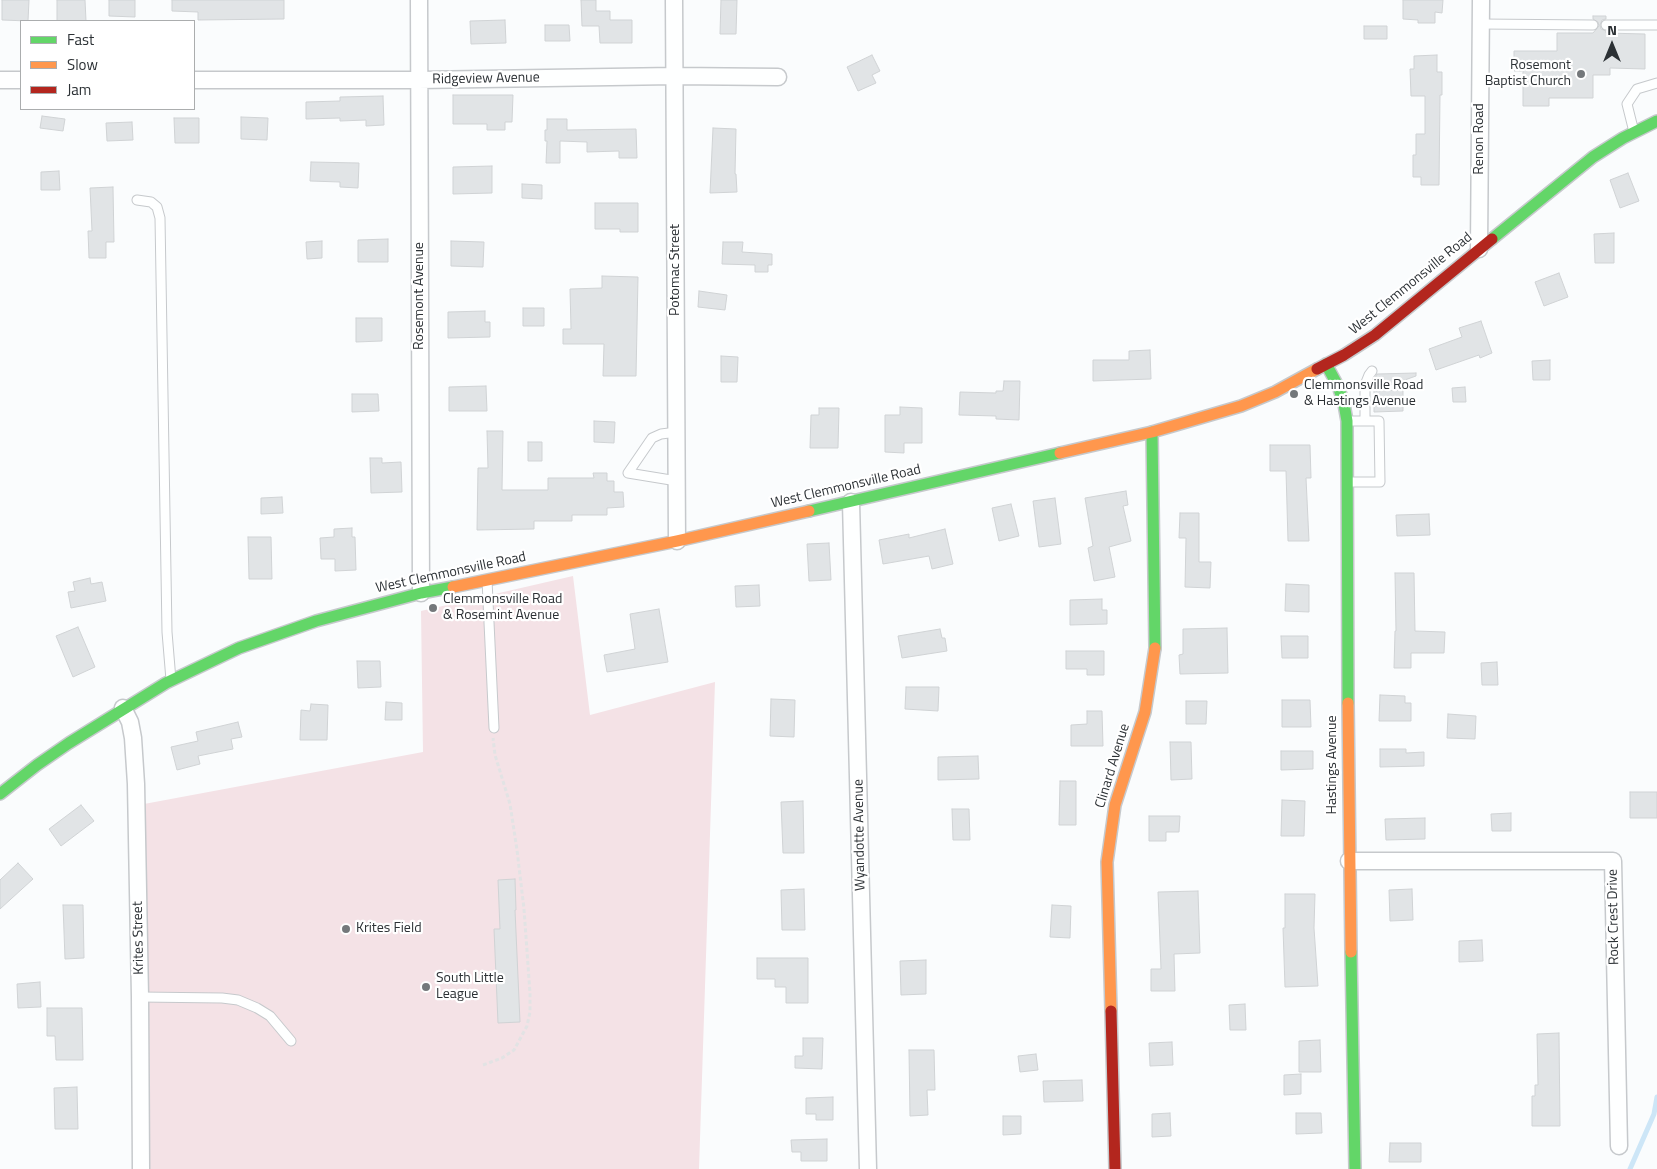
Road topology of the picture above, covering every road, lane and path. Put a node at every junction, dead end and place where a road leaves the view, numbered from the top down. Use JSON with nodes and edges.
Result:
{"nodes":[{"id":1,"x":419,"y":0,"type":"edge"},
{"id":2,"x":674,"y":0,"type":"edge"},
{"id":3,"x":1481,"y":0,"type":"edge"},
{"id":4,"x":1481,"y":24,"type":"junction"},
{"id":5,"x":1657,"y":24,"type":"edge"},
{"id":6,"x":1593,"y":25,"type":"dead end"},
{"id":7,"x":1606,"y":25,"type":"dead end"},
{"id":8,"x":674,"y":76,"type":"junction"},
{"id":9,"x":778,"y":77,"type":"dead end"},
{"id":10,"x":0,"y":80,"type":"edge"},
{"id":11,"x":20,"y":80,"type":"edge"},
{"id":12,"x":195,"y":80,"type":"edge"},
{"id":13,"x":420,"y":80,"type":"junction"},
{"id":14,"x":1657,"y":83,"type":"edge"},
{"id":15,"x":1657,"y":121,"type":"edge"},
{"id":16,"x":1634,"y":133,"type":"junction"},
{"id":17,"x":137,"y":200,"type":"dead end"},
{"id":18,"x":1479,"y":249,"type":"junction"},
{"id":19,"x":1326,"y":364,"type":"junction"},
{"id":20,"x":1372,"y":371,"type":"dead end"},
{"id":21,"x":1365,"y":421,"type":"junction"},
{"id":22,"x":1347,"y":422,"type":"junction"},
{"id":23,"x":676,"y":432,"type":"junction"},
{"id":24,"x":1152,"y":432,"type":"junction"},
{"id":25,"x":677,"y":481,"type":"junction"},
{"id":26,"x":1347,"y":482,"type":"junction"},
{"id":27,"x":851,"y":502,"type":"junction"},
{"id":28,"x":677,"y":541,"type":"junction"},
{"id":29,"x":487,"y":580,"type":"junction"},
{"id":30,"x":421,"y":593,"type":"junction"},
{"id":31,"x":171,"y":680,"type":"junction"},
{"id":32,"x":123,"y":708,"type":"junction"},
{"id":33,"x":494,"y":728,"type":"joint"},
{"id":34,"x":0,"y":794,"type":"edge"},
{"id":35,"x":1349,"y":861,"type":"junction"},
{"id":36,"x":140,"y":997,"type":"junction"},
{"id":37,"x":292,"y":1041,"type":"dead end"},
{"id":38,"x":483,"y":1065,"type":"dead end"},
{"id":39,"x":1619,"y":1146,"type":"dead end"},
{"id":40,"x":141,"y":1169,"type":"edge"},
{"id":41,"x":868,"y":1169,"type":"edge"},
{"id":42,"x":1115,"y":1169,"type":"edge"},
{"id":43,"x":1355,"y":1169,"type":"edge"}],
"edges":[{"from":1,"to":13,"type":"street","name":"Rosemont Avenue"},
{"from":2,"to":8,"type":"street","name":"Potomac Street"},
{"from":3,"to":4,"type":"street","name":"Renon Road"},
{"from":4,"to":6,"type":"lane"},
{"from":4,"to":18,"type":"street","name":"Renon Road"},
{"from":5,"to":7,"type":"lane"},
{"from":8,"to":9,"type":"street","name":"Ridgeview Avenue"},
{"from":8,"to":13,"type":"street","name":"Ridgeview Avenue"},
{"from":8,"to":23,"type":"street","name":"Potomac Street"},
{"from":10,"to":11,"type":"street"},
{"from":12,"to":13,"type":"street","name":"Ridgeview Avenue"},
{"from":13,"to":30,"type":"street","name":"Rosemont Avenue"},
{"from":14,"to":16,"type":"lane"},
{"from":15,"to":16,"type":"main road","name":"West Clemmonsville Road"},
{"from":16,"to":18,"type":"main road","name":"West Clemmonsville Road"},
{"from":17,"to":31,"type":"lane"},
{"from":18,"to":19,"type":"main road","name":"West Clemmonsville Road"},
{"from":19,"to":22,"type":"main road","name":"Hastings Avenue"},
{"from":19,"to":24,"type":"main road","name":"West Clemmonsville Road"},
{"from":20,"to":21,"type":"lane"},
{"from":21,"to":22,"type":"lane"},
{"from":21,"to":26,"type":"lane"},
{"from":22,"to":26,"type":"main road","name":"Hastings Avenue"},
{"from":23,"to":25,"type":"street","name":"Potomac Street"},
{"from":23,"to":25,"type":"lane"},
{"from":24,"to":27,"type":"main road","name":"West Clemmonsville Road"},
{"from":24,"to":42,"type":"main road","name":"Clinard Avenue"},
{"from":25,"to":28,"type":"street","name":"Potomac Street"},
{"from":26,"to":35,"type":"main road","name":"Hastings Avenue"},
{"from":27,"to":28,"type":"main road","name":"West Clemmonsville Road"},
{"from":27,"to":41,"type":"street","name":"Wyandotte Avenue"},
{"from":28,"to":29,"type":"main road","name":"West Clemmonsville Road"},
{"from":29,"to":30,"type":"main road","name":"West Clemmonsville Road"},
{"from":29,"to":33,"type":"lane"},
{"from":30,"to":31,"type":"main road","name":"West Clemmonsville Road"},
{"from":31,"to":32,"type":"main road","name":"West Clemmonsville Road"},
{"from":32,"to":34,"type":"main road","name":"West Clemmonsville Road"},
{"from":32,"to":36,"type":"street","name":"Krites Street"},
{"from":33,"to":38,"type":"path"},
{"from":35,"to":39,"type":"street","name":"Rock Crest Drive"},
{"from":35,"to":43,"type":"main road","name":"Hastings Avenue"},
{"from":36,"to":37,"type":"lane"},
{"from":36,"to":40,"type":"street","name":"Krites Street"}]}
